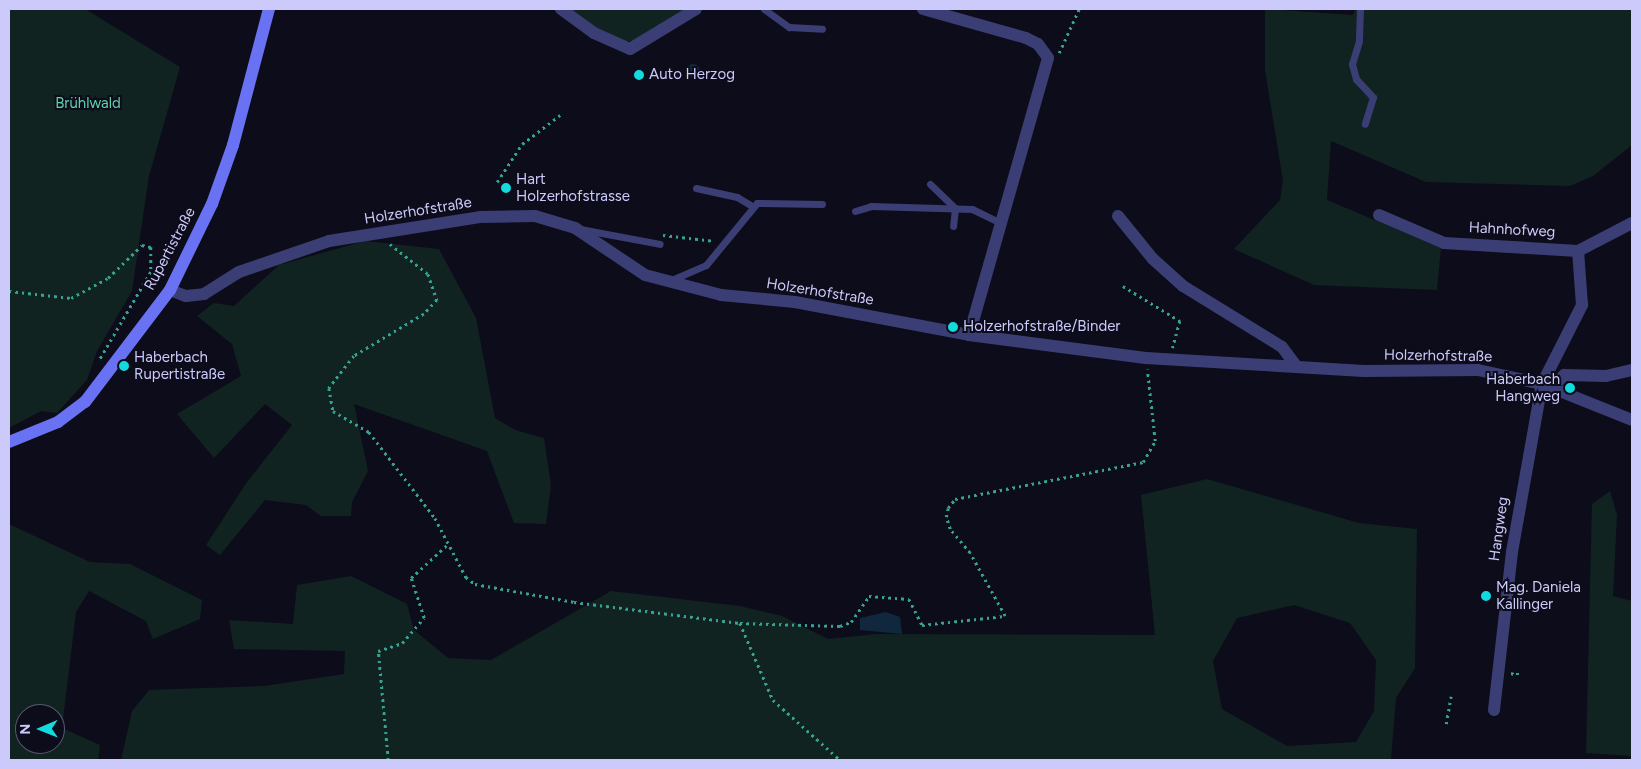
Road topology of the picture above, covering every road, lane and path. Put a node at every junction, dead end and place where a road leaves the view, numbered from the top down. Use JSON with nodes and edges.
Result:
{"nodes":[{"id":1,"x":269,"y":9,"type":"edge"},
{"id":2,"x":561,"y":9,"type":"edge"},
{"id":3,"x":696,"y":9,"type":"edge"},
{"id":4,"x":764,"y":9,"type":"edge"},
{"id":5,"x":924,"y":9,"type":"edge"},
{"id":6,"x":1078,"y":9,"type":"edge"},
{"id":7,"x":1360,"y":9,"type":"edge"},
{"id":8,"x":822,"y":30,"type":"dead end"},
{"id":9,"x":1048,"y":58,"type":"junction"},
{"id":10,"x":560,"y":115,"type":"dead end"},
{"id":11,"x":1365,"y":124,"type":"dead end"},
{"id":12,"x":497,"y":182,"type":"dead end"},
{"id":13,"x":930,"y":184,"type":"dead end"},
{"id":14,"x":696,"y":188,"type":"dead end"},
{"id":15,"x":822,"y":204,"type":"dead end"},
{"id":16,"x":752,"y":206,"type":"junction"},
{"id":17,"x":955,"y":208,"type":"junction"},
{"id":18,"x":855,"y":211,"type":"dead end"},
{"id":19,"x":1379,"y":215,"type":"dead end"},
{"id":20,"x":1118,"y":216,"type":"dead end"},
{"id":21,"x":999,"y":222,"type":"junction"},
{"id":22,"x":1632,"y":223,"type":"edge"},
{"id":23,"x":953,"y":226,"type":"dead end"},
{"id":24,"x":575,"y":228,"type":"junction"},
{"id":25,"x":374,"y":234,"type":"junction"},
{"id":26,"x":652,"y":242,"type":"junction"},
{"id":27,"x":726,"y":243,"type":"junction"},
{"id":28,"x":660,"y":244,"type":"dead end"},
{"id":29,"x":1578,"y":251,"type":"junction"},
{"id":30,"x":666,"y":282,"type":"junction"},
{"id":31,"x":1123,"y":286,"type":"dead end"},
{"id":32,"x":170,"y":290,"type":"junction"},
{"id":33,"x":9,"y":291,"type":"edge"},
{"id":34,"x":968,"y":335,"type":"junction"},
{"id":35,"x":1146,"y":358,"type":"junction"},
{"id":36,"x":1170,"y":360,"type":"junction"},
{"id":37,"x":98,"y":364,"type":"dead end"},
{"id":38,"x":1294,"y":364,"type":"junction"},
{"id":39,"x":1632,"y":370,"type":"edge"},
{"id":40,"x":1547,"y":386,"type":"junction"},
{"id":41,"x":1632,"y":420,"type":"edge"},
{"id":42,"x":9,"y":442,"type":"edge"},
{"id":43,"x":449,"y":543,"type":"junction"},
{"id":44,"x":740,"y":623,"type":"junction"},
{"id":45,"x":1451,"y":696,"type":"dead end"},
{"id":46,"x":1494,"y":710,"type":"dead end"},
{"id":47,"x":1446,"y":724,"type":"dead end"},
{"id":48,"x":388,"y":760,"type":"edge"},
{"id":49,"x":840,"y":760,"type":"edge"}],
"edges":[{"from":1,"to":32,"type":"main road","name":"Rupertistraße"},
{"from":2,"to":3,"type":"street"},
{"from":4,"to":8,"type":"lane"},
{"from":5,"to":9,"type":"street"},
{"from":6,"to":9,"type":"path"},
{"from":7,"to":11,"type":"lane"},
{"from":9,"to":21,"type":"street"},
{"from":10,"to":12,"type":"path"},
{"from":13,"to":17,"type":"lane"},
{"from":14,"to":16,"type":"lane"},
{"from":15,"to":16,"type":"lane"},
{"from":16,"to":27,"type":"lane"},
{"from":17,"to":18,"type":"lane"},
{"from":17,"to":21,"type":"lane"},
{"from":17,"to":23,"type":"lane"},
{"from":19,"to":29,"type":"street","name":"Hahnhofweg"},
{"from":20,"to":38,"type":"street"},
{"from":21,"to":34,"type":"street"},
{"from":22,"to":29,"type":"street"},
{"from":24,"to":25,"type":"street","name":"Holzerhofstraße"},
{"from":24,"to":26,"type":"lane"},
{"from":24,"to":30,"type":"street","name":"Holzerhofstraße"},
{"from":25,"to":32,"type":"street","name":"Holzerhofstraße"},
{"from":25,"to":43,"type":"path"},
{"from":26,"to":27,"type":"path"},
{"from":26,"to":28,"type":"lane"},
{"from":27,"to":30,"type":"lane"},
{"from":29,"to":40,"type":"street"},
{"from":30,"to":34,"type":"street","name":"Holzerhofstraße"},
{"from":31,"to":36,"type":"path"},
{"from":32,"to":42,"type":"main road","name":"Rupertistraße"},
{"from":33,"to":37,"type":"path"},
{"from":34,"to":35,"type":"street","name":"Holzerhofstraße"},
{"from":35,"to":36,"type":"street","name":"Holzerhofstraße"},
{"from":35,"to":44,"type":"path"},
{"from":36,"to":38,"type":"street","name":"Holzerhofstraße"},
{"from":38,"to":40,"type":"street","name":"Holzerhofstraße"},
{"from":39,"to":40,"type":"street"},
{"from":40,"to":41,"type":"street","name":"Holzerhofstraße"},
{"from":40,"to":46,"type":"street","name":"Hangweg"},
{"from":43,"to":44,"type":"path"},
{"from":43,"to":48,"type":"path"},
{"from":44,"to":49,"type":"path"},
{"from":45,"to":47,"type":"path"}]}
